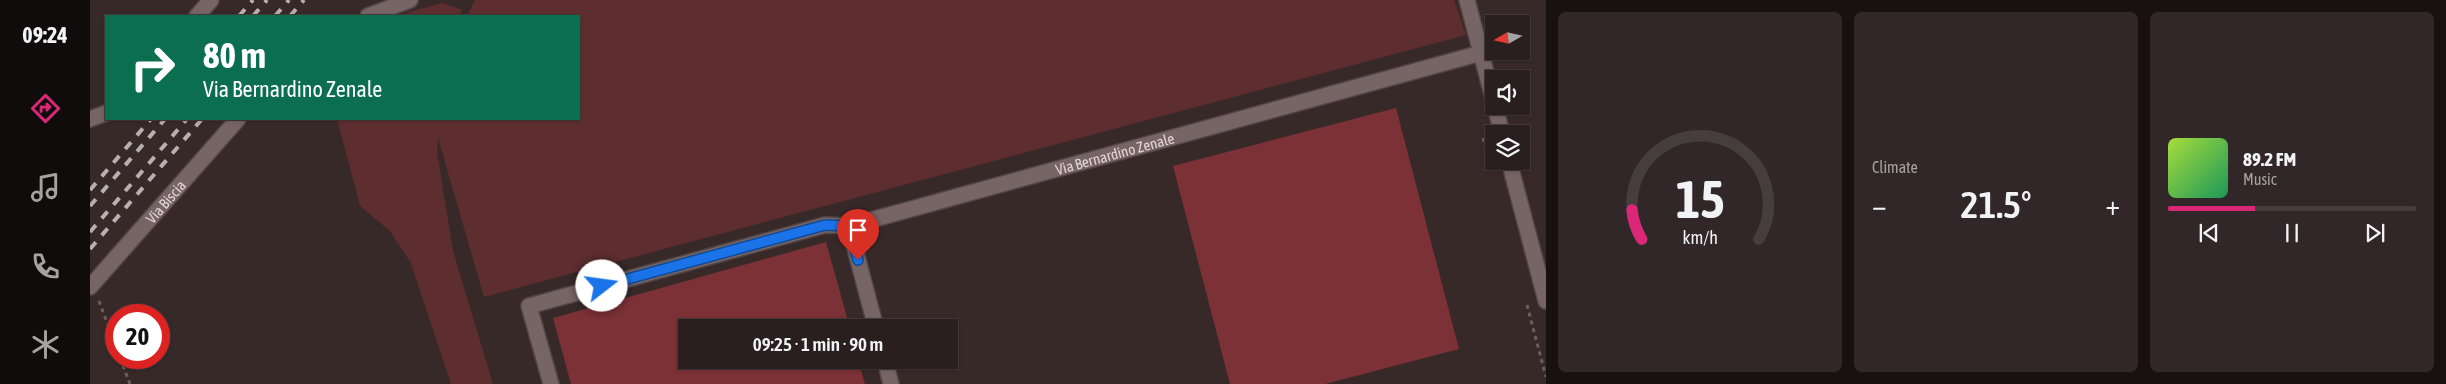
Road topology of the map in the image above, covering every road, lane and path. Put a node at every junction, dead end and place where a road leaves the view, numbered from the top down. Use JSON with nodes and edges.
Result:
{"nodes":[{"id":1,"x":211,"y":0,"type":"edge"},
{"id":2,"x":410,"y":0,"type":"edge"},
{"id":3,"x":1467,"y":0,"type":"edge"},
{"id":4,"x":198,"y":15,"type":"edge"},
{"id":5,"x":371,"y":15,"type":"edge"},
{"id":6,"x":1481,"y":53,"type":"junction"},
{"id":7,"x":1486,"y":70,"type":"edge"},
{"id":8,"x":105,"y":113,"type":"edge"},
{"id":9,"x":90,"y":119,"type":"edge"},
{"id":10,"x":237,"y":120,"type":"edge"},
{"id":11,"x":1511,"y":170,"type":"edge"},
{"id":12,"x":849,"y":226,"type":"junction"},
{"id":13,"x":91,"y":286,"type":"edge"},
{"id":14,"x":1546,"y":301,"type":"edge"},
{"id":15,"x":874,"y":319,"type":"edge"},
{"id":16,"x":105,"y":320,"type":"edge"},
{"id":17,"x":124,"y":369,"type":"edge"},
{"id":18,"x":887,"y":369,"type":"edge"},
{"id":19,"x":130,"y":384,"type":"edge"},
{"id":20,"x":551,"y":384,"type":"edge"},
{"id":21,"x":891,"y":384,"type":"edge"}],
"edges":[{"from":1,"to":4,"type":"street"},
{"from":2,"to":5,"type":"street"},
{"from":3,"to":6,"type":"street"},
{"from":6,"to":7,"type":"street"},
{"from":6,"to":12,"type":"street","name":"Via Bernardino Zenale"},
{"from":8,"to":9,"type":"street"},
{"from":10,"to":13,"type":"street","name":"Via Biscia"},
{"from":11,"to":14,"type":"street"},
{"from":12,"to":15,"type":"street"},
{"from":12,"to":20,"type":"street","name":"Via Bernardino Zenale"},
{"from":13,"to":16,"type":"path"},
{"from":17,"to":19,"type":"path"},
{"from":18,"to":21,"type":"street"}]}
